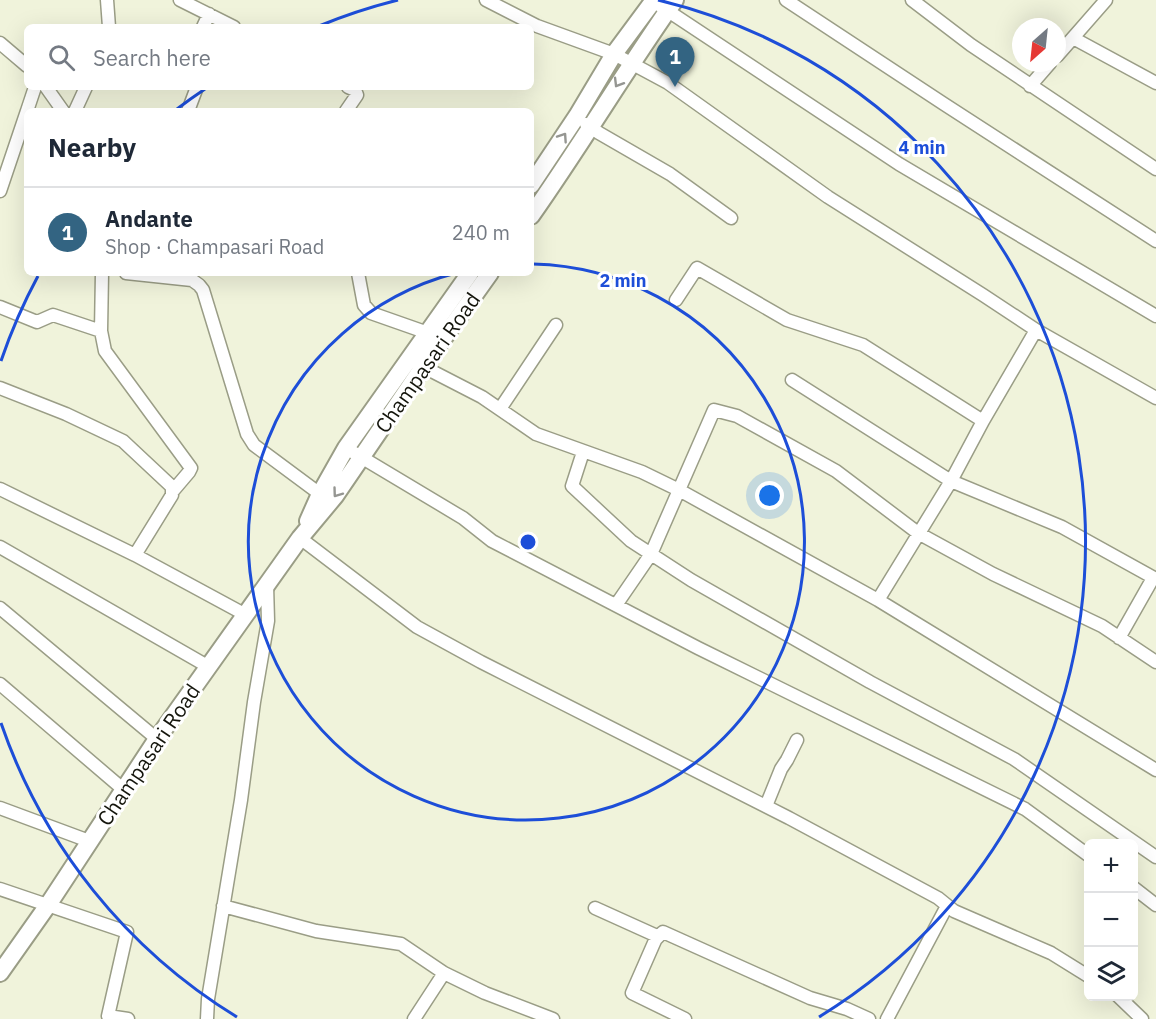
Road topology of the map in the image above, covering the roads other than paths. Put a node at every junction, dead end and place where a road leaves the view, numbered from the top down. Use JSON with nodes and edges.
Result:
{"nodes":[{"id":1,"x":107,"y":0,"type":"edge"},
{"id":2,"x":180,"y":0,"type":"edge"},
{"id":3,"x":486,"y":0,"type":"edge"},
{"id":4,"x":786,"y":0,"type":"edge"},
{"id":5,"x":912,"y":0,"type":"edge"},
{"id":6,"x":1106,"y":0,"type":"edge"},
{"id":7,"x":662,"y":3,"type":"edge"},
{"id":8,"x":209,"y":14,"type":"junction"},
{"id":9,"x":109,"y":24,"type":"edge"},
{"id":10,"x":204,"y":24,"type":"edge"},
{"id":11,"x":228,"y":24,"type":"edge"},
{"id":12,"x":533,"y":24,"type":"edge"},
{"id":13,"x":534,"y":24,"type":"edge"},
{"id":14,"x":1073,"y":38,"type":"junction"},
{"id":15,"x":0,"y":43,"type":"edge"},
{"id":16,"x":1066,"y":46,"type":"edge"},
{"id":17,"x":614,"y":54,"type":"junction"},
{"id":18,"x":24,"y":63,"type":"edge"},
{"id":19,"x":631,"y":63,"type":"junction"},
{"id":20,"x":1042,"y":72,"type":"edge"},
{"id":21,"x":1156,"y":83,"type":"edge"},
{"id":22,"x":1030,"y":86,"type":"junction"},
{"id":23,"x":34,"y":90,"type":"edge"},
{"id":24,"x":48,"y":90,"type":"edge"},
{"id":25,"x":85,"y":90,"type":"edge"},
{"id":26,"x":195,"y":90,"type":"edge"},
{"id":27,"x":355,"y":90,"type":"edge"},
{"id":28,"x":28,"y":108,"type":"edge"},
{"id":29,"x":61,"y":108,"type":"edge"},
{"id":30,"x":76,"y":108,"type":"edge"},
{"id":31,"x":189,"y":108,"type":"edge"},
{"id":32,"x":348,"y":108,"type":"edge"},
{"id":33,"x":577,"y":116,"type":"junction"},
{"id":34,"x":24,"y":120,"type":"edge"},
{"id":35,"x":591,"y":127,"type":"junction"},
{"id":36,"x":1156,"y":169,"type":"edge"},
{"id":37,"x":534,"y":180,"type":"edge"},
{"id":38,"x":0,"y":191,"type":"edge"},
{"id":39,"x":534,"y":212,"type":"edge"},
{"id":40,"x":731,"y":218,"type":"dead end"},
{"id":41,"x":1156,"y":241,"type":"edge"},
{"id":42,"x":102,"y":276,"type":"edge"},
{"id":43,"x":154,"y":276,"type":"edge"},
{"id":44,"x":359,"y":276,"type":"edge"},
{"id":45,"x":468,"y":276,"type":"edge"},
{"id":46,"x":488,"y":276,"type":"edge"},
{"id":47,"x":676,"y":300,"type":"dead end"},
{"id":48,"x":0,"y":308,"type":"edge"},
{"id":49,"x":1156,"y":316,"type":"edge"},
{"id":50,"x":556,"y":325,"type":"dead end"},
{"id":51,"x":1036,"y":330,"type":"junction"},
{"id":52,"x":101,"y":331,"type":"junction"},
{"id":53,"x":428,"y":333,"type":"junction"},
{"id":54,"x":416,"y":364,"type":"junction"},
{"id":55,"x":792,"y":380,"type":"dead end"},
{"id":56,"x":0,"y":388,"type":"edge"},
{"id":57,"x":1156,"y":398,"type":"edge"},
{"id":58,"x":500,"y":409,"type":"junction"},
{"id":59,"x":983,"y":422,"type":"junction"},
{"id":60,"x":346,"y":448,"type":"junction"},
{"id":61,"x":583,"y":452,"type":"junction"},
{"id":62,"x":362,"y":458,"type":"junction"},
{"id":63,"x":951,"y":481,"type":"junction"},
{"id":64,"x":0,"y":489,"type":"edge"},
{"id":65,"x":679,"y":490,"type":"junction"},
{"id":66,"x":172,"y":492,"type":"junction"},
{"id":67,"x":320,"y":494,"type":"junction"},
{"id":68,"x":918,"y":533,"type":"junction"},
{"id":69,"x":300,"y":538,"type":"junction"},
{"id":70,"x":0,"y":547,"type":"edge"},
{"id":71,"x":651,"y":554,"type":"junction"},
{"id":72,"x":135,"y":555,"type":"junction"},
{"id":73,"x":1155,"y":578,"type":"edge"},
{"id":74,"x":267,"y":585,"type":"junction"},
{"id":75,"x":878,"y":600,"type":"junction"},
{"id":76,"x":616,"y":605,"type":"junction"},
{"id":77,"x":0,"y":608,"type":"edge"},
{"id":78,"x":246,"y":615,"type":"junction"},
{"id":79,"x":1119,"y":638,"type":"junction"},
{"id":80,"x":1156,"y":662,"type":"edge"},
{"id":81,"x":209,"y":667,"type":"junction"},
{"id":82,"x":2,"y":690,"type":"edge"},
{"id":83,"x":158,"y":739,"type":"junction"},
{"id":84,"x":797,"y":740,"type":"dead end"},
{"id":85,"x":1156,"y":770,"type":"edge"},
{"id":86,"x":124,"y":790,"type":"junction"},
{"id":87,"x":766,"y":806,"type":"junction"},
{"id":88,"x":0,"y":808,"type":"edge"},
{"id":89,"x":89,"y":841,"type":"junction"},
{"id":90,"x":1084,"y":851,"type":"edge"},
{"id":91,"x":1156,"y":857,"type":"edge"},
{"id":92,"x":0,"y":889,"type":"edge"},
{"id":93,"x":1138,"y":891,"type":"edge"},
{"id":94,"x":48,"y":905,"type":"junction"},
{"id":95,"x":1156,"y":905,"type":"edge"},
{"id":96,"x":223,"y":906,"type":"junction"},
{"id":97,"x":947,"y":906,"type":"junction"},
{"id":98,"x":595,"y":908,"type":"dead end"},
{"id":99,"x":656,"y":939,"type":"junction"},
{"id":100,"x":0,"y":973,"type":"edge"},
{"id":101,"x":444,"y":973,"type":"junction"},
{"id":102,"x":1084,"y":973,"type":"edge"},
{"id":103,"x":1123,"y":1001,"type":"edge"},
{"id":104,"x":522,"y":1013,"type":"edge"},
{"id":105,"x":128,"y":1019,"type":"edge"},
{"id":106,"x":207,"y":1019,"type":"edge"},
{"id":107,"x":414,"y":1019,"type":"edge"},
{"id":108,"x":554,"y":1019,"type":"edge"},
{"id":109,"x":685,"y":1019,"type":"edge"},
{"id":110,"x":869,"y":1019,"type":"edge"},
{"id":111,"x":887,"y":1019,"type":"edge"},
{"id":112,"x":1142,"y":1019,"type":"edge"}],
"edges":[{"from":1,"to":9,"type":"street"},
{"from":2,"to":8,"type":"street"},
{"from":3,"to":12,"type":"street"},
{"from":4,"to":41,"type":"street"},
{"from":5,"to":22,"type":"street"},
{"from":6,"to":14,"type":"street"},
{"from":7,"to":17,"type":"main road"},
{"from":7,"to":19,"type":"main road"},
{"from":7,"to":49,"type":"street"},
{"from":8,"to":10,"type":"street"},
{"from":8,"to":11,"type":"street"},
{"from":13,"to":17,"type":"street"},
{"from":14,"to":16,"type":"street"},
{"from":14,"to":21,"type":"street"},
{"from":15,"to":18,"type":"street"},
{"from":17,"to":19,"type":"street"},
{"from":17,"to":33,"type":"main road"},
{"from":19,"to":35,"type":"main road","one_way":true},
{"from":19,"to":51,"type":"street"},
{"from":20,"to":22,"type":"street"},
{"from":22,"to":36,"type":"street"},
{"from":23,"to":28,"type":"street"},
{"from":24,"to":29,"type":"street"},
{"from":25,"to":30,"type":"street"},
{"from":26,"to":31,"type":"street"},
{"from":27,"to":32,"type":"street"},
{"from":33,"to":35,"type":"street"},
{"from":37,"to":33,"type":"main road","one_way":true},
{"from":34,"to":38,"type":"street"},
{"from":35,"to":39,"type":"main road"},
{"from":35,"to":40,"type":"street"},
{"from":42,"to":52,"type":"street"},
{"from":43,"to":67,"type":"street"},
{"from":44,"to":53,"type":"street"},
{"from":45,"to":53,"type":"main road","name":"Champasari Road"},
{"from":46,"to":54,"type":"main road","name":"Champasari Road"},
{"from":47,"to":59,"type":"street"},
{"from":48,"to":52,"type":"street"},
{"from":50,"to":58,"type":"street"},
{"from":51,"to":57,"type":"street"},
{"from":51,"to":59,"type":"street"},
{"from":52,"to":66,"type":"street"},
{"from":53,"to":54,"type":"main road","name":"Champasari Road"},
{"from":54,"to":58,"type":"street"},
{"from":54,"to":60,"type":"main road","name":"Champasari Road"},
{"from":54,"to":62,"type":"main road","name":"Champasari Road"},
{"from":55,"to":63,"type":"street"},
{"from":56,"to":66,"type":"street"},
{"from":58,"to":61,"type":"street"},
{"from":59,"to":63,"type":"street"},
{"from":60,"to":62,"type":"street"},
{"from":60,"to":67,"type":"main road","name":"Champasari Road"},
{"from":61,"to":65,"type":"street"},
{"from":61,"to":71,"type":"street"},
{"from":62,"to":69,"type":"main road","name":"Champasari Road","one_way":true},
{"from":62,"to":76,"type":"street"},
{"from":63,"to":68,"type":"street"},
{"from":63,"to":73,"type":"street"},
{"from":64,"to":72,"type":"street"},
{"from":65,"to":68,"type":"street"},
{"from":65,"to":71,"type":"street"},
{"from":65,"to":75,"type":"street"},
{"from":66,"to":72,"type":"street"},
{"from":67,"to":69,"type":"main road","name":"Champasari Road"},
{"from":68,"to":75,"type":"street"},
{"from":68,"to":79,"type":"street"},
{"from":69,"to":74,"type":"main road","name":"Champasari Road"},
{"from":69,"to":87,"type":"street"},
{"from":70,"to":81,"type":"street"},
{"from":71,"to":76,"type":"street"},
{"from":71,"to":91,"type":"street"},
{"from":72,"to":78,"type":"street"},
{"from":73,"to":79,"type":"street"},
{"from":74,"to":78,"type":"main road","name":"Champasari Road"},
{"from":74,"to":96,"type":"street"},
{"from":75,"to":85,"type":"street"},
{"from":76,"to":90,"type":"street"},
{"from":77,"to":83,"type":"street"},
{"from":78,"to":81,"type":"main road","name":"Champasari Road"},
{"from":79,"to":80,"type":"street"},
{"from":81,"to":83,"type":"main road","name":"Champasari Road"},
{"from":82,"to":86,"type":"street"},
{"from":83,"to":86,"type":"main road","name":"Champasari Road"},
{"from":84,"to":87,"type":"street"},
{"from":86,"to":89,"type":"main road","name":"Champasari Road"},
{"from":87,"to":97,"type":"street"},
{"from":88,"to":89,"type":"street"},
{"from":89,"to":94,"type":"main road","name":"Champasari Road"},
{"from":92,"to":94,"type":"street"},
{"from":93,"to":95,"type":"street"},
{"from":94,"to":100,"type":"main road","name":"Champasari Road"},
{"from":94,"to":105,"type":"street"},
{"from":96,"to":101,"type":"street"},
{"from":96,"to":106,"type":"street"},
{"from":97,"to":102,"type":"street"},
{"from":97,"to":111,"type":"street"},
{"from":98,"to":99,"type":"street"},
{"from":99,"to":109,"type":"street"},
{"from":99,"to":110,"type":"street"},
{"from":101,"to":104,"type":"street"},
{"from":101,"to":107,"type":"street"},
{"from":103,"to":112,"type":"street"},
{"from":104,"to":108,"type":"street"}]}
